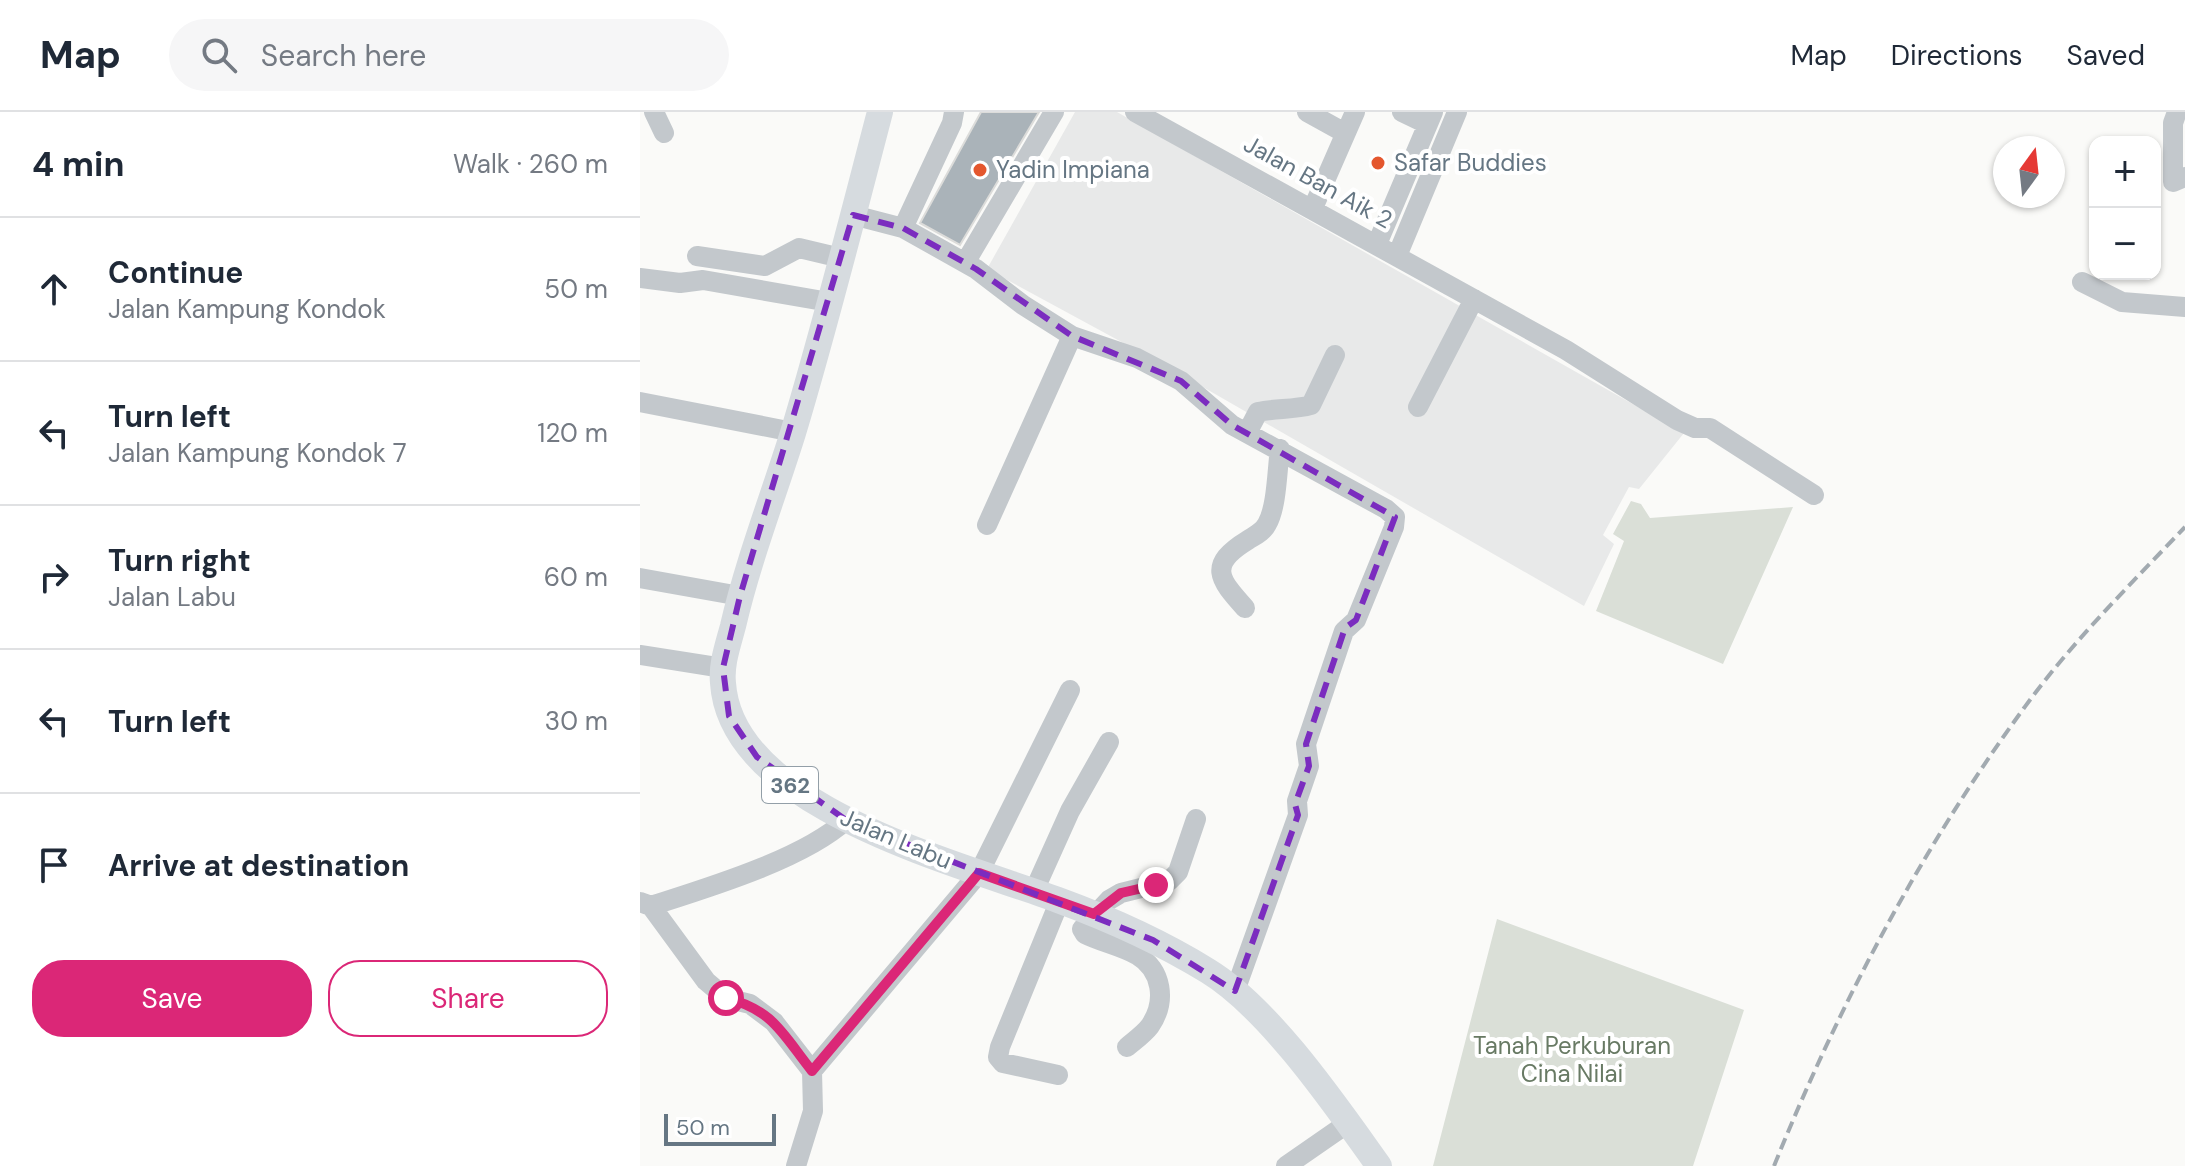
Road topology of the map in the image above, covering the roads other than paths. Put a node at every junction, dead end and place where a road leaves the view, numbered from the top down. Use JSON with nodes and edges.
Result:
{"nodes":[{"id":1,"x":654,"y":112,"type":"edge"},
{"id":2,"x":880,"y":112,"type":"edge"},
{"id":3,"x":954,"y":112,"type":"edge"},
{"id":4,"x":1054,"y":112,"type":"edge"},
{"id":5,"x":1135,"y":112,"type":"edge"},
{"id":6,"x":1307,"y":112,"type":"edge"},
{"id":7,"x":1355,"y":112,"type":"edge"},
{"id":8,"x":1402,"y":112,"type":"edge"},
{"id":9,"x":1457,"y":112,"type":"edge"},
{"id":10,"x":1430,"y":118,"type":"edge"},
{"id":11,"x":2179,"y":120,"type":"edge"},
{"id":12,"x":664,"y":133,"type":"dead end"},
{"id":13,"x":1345,"y":133,"type":"junction"},
{"id":14,"x":2185,"y":177,"type":"edge"},
{"id":15,"x":1313,"y":208,"type":"junction"},
{"id":16,"x":853,"y":215,"type":"junction"},
{"id":17,"x":903,"y":228,"type":"junction"},
{"id":18,"x":1377,"y":244,"type":"junction"},
{"id":19,"x":697,"y":256,"type":"dead end"},
{"id":20,"x":1397,"y":256,"type":"junction"},
{"id":21,"x":841,"y":258,"type":"junction"},
{"id":22,"x":965,"y":263,"type":"junction"},
{"id":23,"x":640,"y":278,"type":"edge"},
{"id":24,"x":2082,"y":282,"type":"dead end"},
{"id":25,"x":1474,"y":299,"type":"junction"},
{"id":26,"x":829,"y":302,"type":"junction"},
{"id":27,"x":2185,"y":307,"type":"edge"},
{"id":28,"x":1072,"y":336,"type":"junction"},
{"id":29,"x":1335,"y":355,"type":"dead end"},
{"id":30,"x":640,"y":402,"type":"edge"},
{"id":31,"x":1418,"y":407,"type":"dead end"},
{"id":32,"x":793,"y":432,"type":"junction"},
{"id":33,"x":1247,"y":433,"type":"junction"},
{"id":34,"x":1280,"y":449,"type":"junction"},
{"id":35,"x":1814,"y":495,"type":"dead end"},
{"id":36,"x":987,"y":525,"type":"dead end"},
{"id":37,"x":640,"y":578,"type":"edge"},
{"id":38,"x":740,"y":596,"type":"junction"},
{"id":39,"x":1245,"y":608,"type":"dead end"},
{"id":40,"x":640,"y":655,"type":"edge"},
{"id":41,"x":723,"y":668,"type":"junction"},
{"id":42,"x":1070,"y":690,"type":"dead end"},
{"id":43,"x":1109,"y":742,"type":"dead end"},
{"id":44,"x":1196,"y":819,"type":"dead end"},
{"id":45,"x":846,"y":820,"type":"junction"},
{"id":46,"x":979,"y":873,"type":"junction"},
{"id":47,"x":1034,"y":891,"type":"junction"},
{"id":48,"x":1060,"y":900,"type":"junction"},
{"id":49,"x":646,"y":904,"type":"edge"},
{"id":50,"x":1094,"y":914,"type":"junction"},
{"id":51,"x":1235,"y":991,"type":"junction"},
{"id":52,"x":1127,"y":1047,"type":"dead end"},
{"id":53,"x":812,"y":1071,"type":"junction"},
{"id":54,"x":1058,"y":1075,"type":"dead end"},
{"id":55,"x":1348,"y":1123,"type":"junction"},
{"id":56,"x":796,"y":1166,"type":"edge"},
{"id":57,"x":1286,"y":1166,"type":"edge"},
{"id":58,"x":1379,"y":1166,"type":"edge"}],
"edges":[{"from":1,"to":12,"type":"street"},
{"from":2,"to":16,"type":"main road","name":"Jalan Labu","number":"362"},
{"from":3,"to":17,"type":"street"},
{"from":4,"to":22,"type":"street"},
{"from":5,"to":15,"type":"street","name":"Jalan Ban Aik 2"},
{"from":6,"to":13,"type":"street"},
{"from":7,"to":13,"type":"street"},
{"from":8,"to":10,"type":"street"},
{"from":9,"to":20,"type":"street"},
{"from":10,"to":18,"type":"street"},
{"from":11,"to":14,"type":"street"},
{"from":13,"to":15,"type":"street"},
{"from":15,"to":18,"type":"street","name":"Jalan Ban Aik 2"},
{"from":16,"to":17,"type":"street"},
{"from":16,"to":21,"type":"main road","name":"Jalan Labu","number":"362"},
{"from":17,"to":22,"type":"street"},
{"from":18,"to":20,"type":"street","name":"Jalan Ban Aik 2"},
{"from":19,"to":21,"type":"street"},
{"from":20,"to":25,"type":"street","name":"Jalan Ban Aik 2"},
{"from":21,"to":26,"type":"main road","name":"Jalan Labu","number":"362"},
{"from":22,"to":28,"type":"street"},
{"from":23,"to":26,"type":"street"},
{"from":24,"to":27,"type":"street"},
{"from":25,"to":31,"type":"street"},
{"from":25,"to":35,"type":"street","name":"Jalan Ban Aik 2"},
{"from":26,"to":32,"type":"main road","name":"Jalan Labu","number":"362"},
{"from":28,"to":33,"type":"street"},
{"from":28,"to":36,"type":"street"},
{"from":29,"to":33,"type":"street"},
{"from":30,"to":32,"type":"street"},
{"from":32,"to":38,"type":"main road","name":"Jalan Labu","number":"362"},
{"from":33,"to":34,"type":"street"},
{"from":34,"to":39,"type":"street"},
{"from":34,"to":51,"type":"street"},
{"from":37,"to":38,"type":"street"},
{"from":38,"to":41,"type":"main road","name":"Jalan Labu","number":"362"},
{"from":40,"to":41,"type":"street"},
{"from":41,"to":45,"type":"main road","name":"Jalan Labu","number":"362"},
{"from":42,"to":46,"type":"street"},
{"from":43,"to":47,"type":"street"},
{"from":44,"to":50,"type":"street"},
{"from":45,"to":46,"type":"main road","name":"Jalan Labu","number":"362"},
{"from":45,"to":49,"type":"street"},
{"from":46,"to":47,"type":"main road","name":"Jalan Labu","number":"362"},
{"from":46,"to":53,"type":"street"},
{"from":47,"to":48,"type":"main road","name":"Jalan Labu","number":"362"},
{"from":48,"to":50,"type":"main road","name":"Jalan Labu","number":"362"},
{"from":48,"to":54,"type":"street"},
{"from":49,"to":53,"type":"street"},
{"from":50,"to":51,"type":"main road","name":"Jalan Labu","number":"362"},
{"from":50,"to":52,"type":"street"},
{"from":51,"to":55,"type":"main road","name":"Jalan Labu","number":"362"},
{"from":53,"to":56,"type":"street"},
{"from":55,"to":57,"type":"street"},
{"from":55,"to":58,"type":"main road","name":"Jalan Labu","number":"362"}]}
